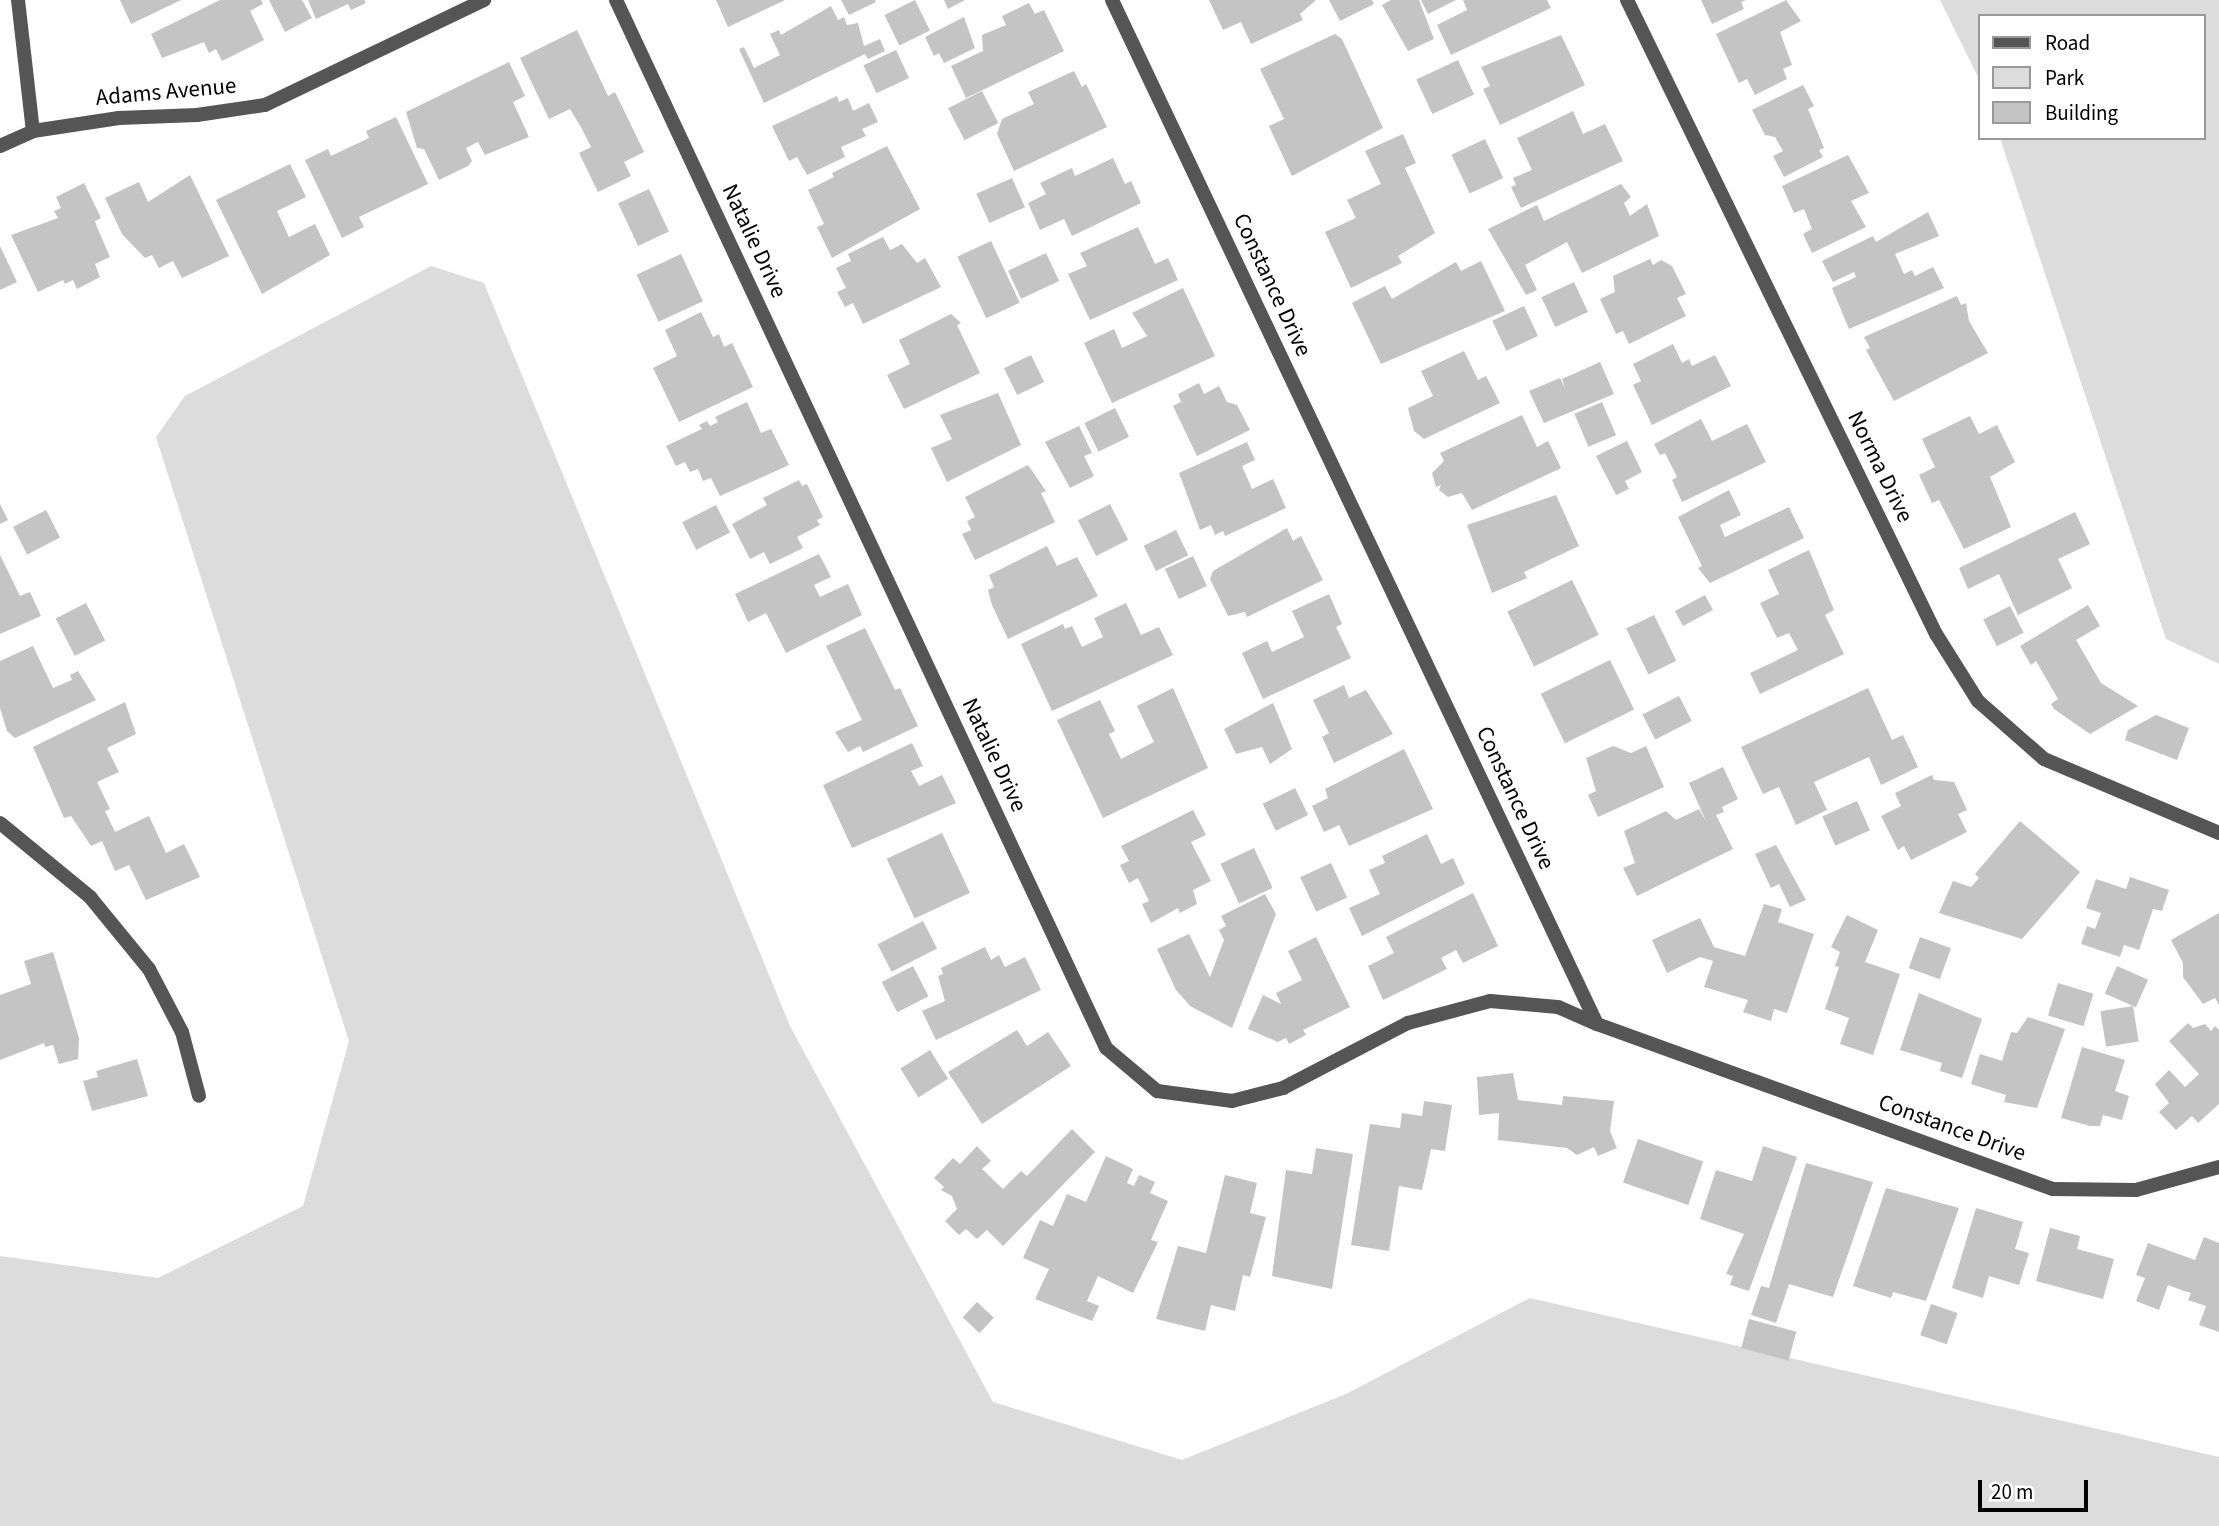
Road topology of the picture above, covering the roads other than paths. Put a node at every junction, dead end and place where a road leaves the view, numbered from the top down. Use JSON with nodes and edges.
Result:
{"nodes":[{"id":1,"x":18,"y":0,"type":"edge"},
{"id":2,"x":484,"y":0,"type":"edge"},
{"id":3,"x":615,"y":0,"type":"edge"},
{"id":4,"x":1112,"y":0,"type":"edge"},
{"id":5,"x":1627,"y":0,"type":"edge"},
{"id":6,"x":33,"y":131,"type":"junction"},
{"id":7,"x":0,"y":146,"type":"edge"},
{"id":8,"x":0,"y":823,"type":"edge"},
{"id":9,"x":2219,"y":833,"type":"edge"},
{"id":10,"x":1597,"y":1024,"type":"junction"},
{"id":11,"x":199,"y":1096,"type":"dead end"},
{"id":12,"x":2219,"y":1167,"type":"edge"}],
"edges":[{"from":1,"to":6,"type":"street"},
{"from":2,"to":6,"type":"street","name":"Adams Avenue"},
{"from":3,"to":10,"type":"street","name":"Natalie Drive"},
{"from":4,"to":10,"type":"street","name":"Constance Drive"},
{"from":5,"to":9,"type":"street","name":"Norma Drive"},
{"from":6,"to":7,"type":"street","name":"Adams Avenue"},
{"from":8,"to":11,"type":"street"},
{"from":10,"to":12,"type":"street","name":"Constance Drive"}]}
